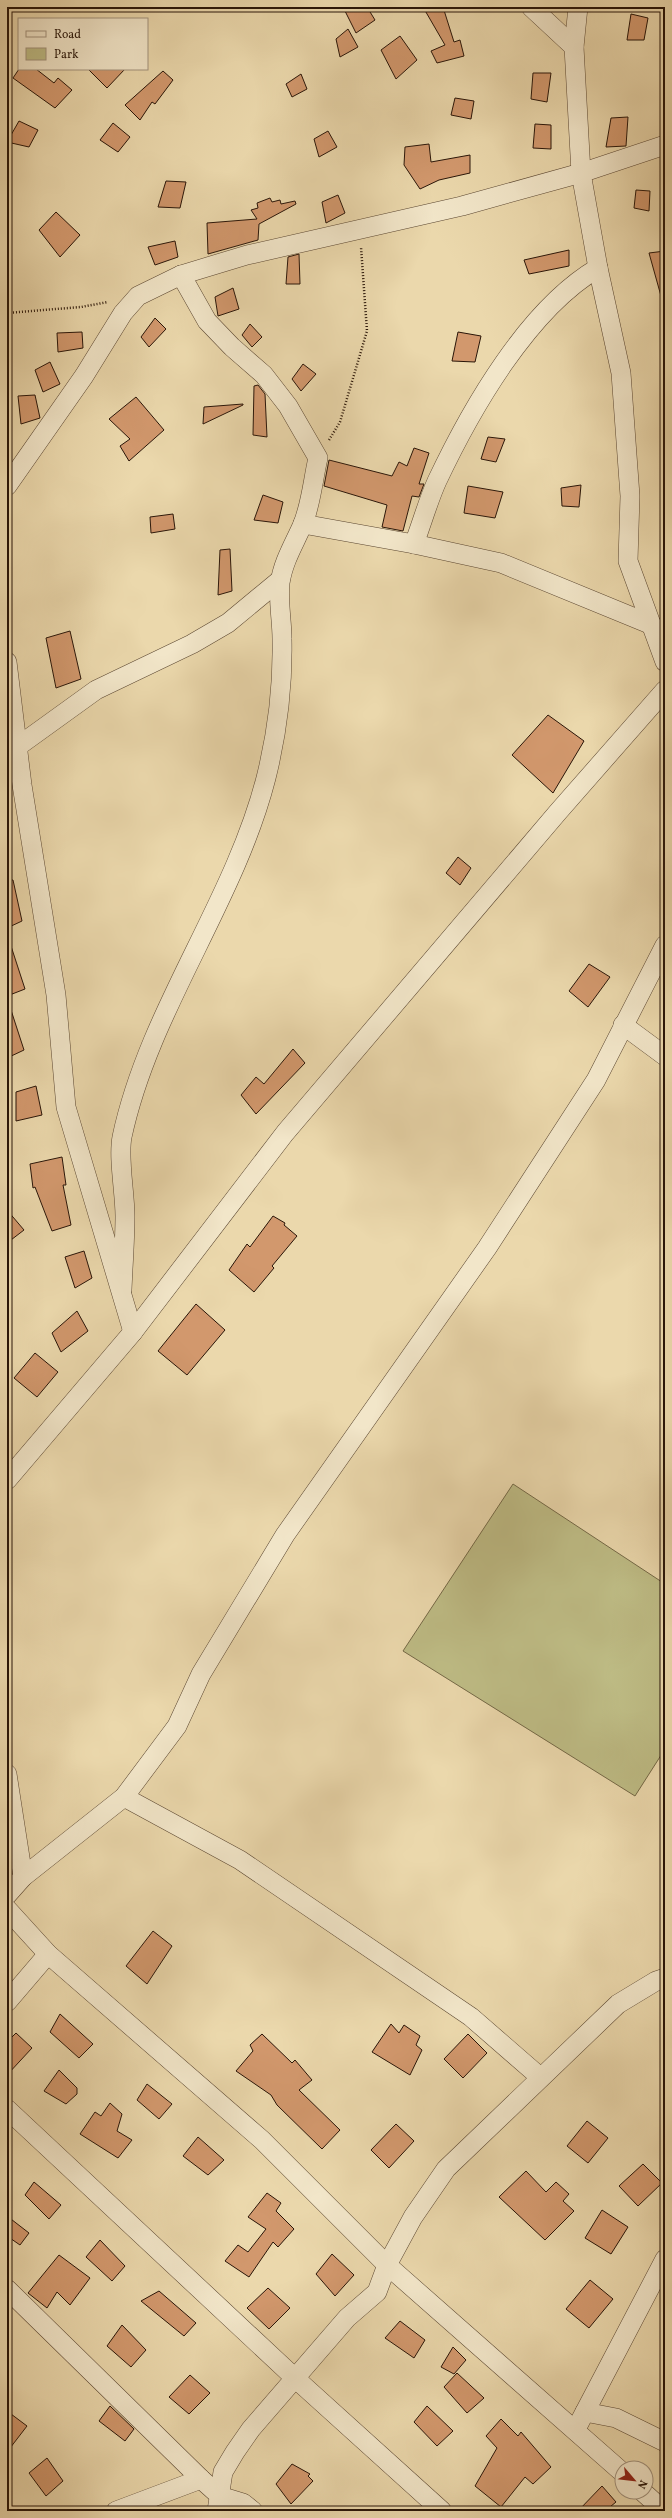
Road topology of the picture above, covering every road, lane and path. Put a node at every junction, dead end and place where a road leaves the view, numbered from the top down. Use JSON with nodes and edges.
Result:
{"nodes":[{"id":1,"x":531,"y":7,"type":"edge"},
{"id":2,"x":578,"y":7,"type":"edge"},
{"id":3,"x":574,"y":47,"type":"junction"},
{"id":4,"x":665,"y":145,"type":"edge"},
{"id":5,"x":581,"y":173,"type":"junction"},
{"id":6,"x":360,"y":229,"type":"junction"},
{"id":7,"x":598,"y":268,"type":"junction"},
{"id":8,"x":181,"y":275,"type":"junction"},
{"id":9,"x":110,"y":302,"type":"dead end"},
{"id":10,"x":7,"y":312,"type":"edge"},
{"id":11,"x":318,"y":458,"type":"junction"},
{"id":12,"x":7,"y":486,"type":"edge"},
{"id":13,"x":303,"y":524,"type":"junction"},
{"id":14,"x":414,"y":544,"type":"junction"},
{"id":15,"x":280,"y":580,"type":"junction"},
{"id":16,"x":652,"y":625,"type":"junction"},
{"id":17,"x":7,"y":662,"type":"edge"},
{"id":18,"x":665,"y":662,"type":"edge"},
{"id":19,"x":9,"y":688,"type":"edge"},
{"id":20,"x":665,"y":690,"type":"edge"},
{"id":21,"x":17,"y":747,"type":"junction"},
{"id":22,"x":14,"y":786,"type":"edge"},
{"id":23,"x":665,"y":945,"type":"edge"},
{"id":24,"x":623,"y":1025,"type":"junction"},
{"id":25,"x":665,"y":1056,"type":"edge"},
{"id":26,"x":122,"y":1290,"type":"junction"},
{"id":27,"x":132,"y":1332,"type":"junction"},
{"id":28,"x":7,"y":1480,"type":"edge"},
{"id":29,"x":7,"y":1774,"type":"edge"},
{"id":30,"x":124,"y":1797,"type":"junction"},
{"id":31,"x":23,"y":1877,"type":"junction"},
{"id":32,"x":7,"y":1895,"type":"edge"},
{"id":33,"x":7,"y":1909,"type":"edge"},
{"id":34,"x":48,"y":1954,"type":"junction"},
{"id":35,"x":665,"y":1978,"type":"edge"},
{"id":36,"x":7,"y":2002,"type":"edge"},
{"id":37,"x":540,"y":2077,"type":"junction"},
{"id":38,"x":7,"y":2109,"type":"edge"},
{"id":39,"x":665,"y":2259,"type":"edge"},
{"id":40,"x":387,"y":2265,"type":"junction"},
{"id":41,"x":7,"y":2289,"type":"edge"},
{"id":42,"x":296,"y":2379,"type":"junction"},
{"id":43,"x":585,"y":2412,"type":"junction"},
{"id":44,"x":576,"y":2429,"type":"junction"},
{"id":45,"x":665,"y":2442,"type":"edge"},
{"id":46,"x":614,"y":2465,"type":"edge"},
{"id":47,"x":201,"y":2480,"type":"junction"},
{"id":48,"x":652,"y":2500,"type":"edge"},
{"id":49,"x":218,"y":2504,"type":"edge"},
{"id":50,"x":116,"y":2511,"type":"edge"},
{"id":51,"x":253,"y":2511,"type":"edge"},
{"id":52,"x":442,"y":2511,"type":"edge"},
{"id":53,"x":664,"y":2511,"type":"edge"}],
"edges":[{"from":1,"to":3,"type":"street"},
{"from":2,"to":3,"type":"street"},
{"from":3,"to":5,"type":"street"},
{"from":4,"to":5,"type":"street"},
{"from":5,"to":6,"type":"street"},
{"from":5,"to":7,"type":"street"},
{"from":6,"to":8,"type":"street"},
{"from":6,"to":11,"type":"path"},
{"from":7,"to":14,"type":"street"},
{"from":7,"to":16,"type":"street"},
{"from":8,"to":11,"type":"street"},
{"from":8,"to":12,"type":"street"},
{"from":9,"to":10,"type":"path"},
{"from":11,"to":13,"type":"street"},
{"from":13,"to":14,"type":"street"},
{"from":13,"to":15,"type":"street"},
{"from":14,"to":16,"type":"street"},
{"from":15,"to":21,"type":"street"},
{"from":15,"to":26,"type":"street"},
{"from":16,"to":18,"type":"street"},
{"from":17,"to":19,"type":"street"},
{"from":19,"to":21,"type":"street"},
{"from":20,"to":27,"type":"street"},
{"from":21,"to":22,"type":"street"},
{"from":22,"to":26,"type":"street"},
{"from":23,"to":24,"type":"street"},
{"from":24,"to":25,"type":"street"},
{"from":24,"to":30,"type":"street"},
{"from":26,"to":27,"type":"street"},
{"from":27,"to":28,"type":"street"},
{"from":29,"to":31,"type":"street"},
{"from":30,"to":31,"type":"street"},
{"from":30,"to":37,"type":"street"},
{"from":31,"to":32,"type":"street"},
{"from":33,"to":34,"type":"street"},
{"from":34,"to":36,"type":"street"},
{"from":34,"to":40,"type":"street"},
{"from":35,"to":37,"type":"street"},
{"from":37,"to":40,"type":"street"},
{"from":38,"to":42,"type":"street"},
{"from":39,"to":43,"type":"street"},
{"from":40,"to":42,"type":"street"},
{"from":40,"to":44,"type":"street"},
{"from":41,"to":47,"type":"street"},
{"from":42,"to":49,"type":"street"},
{"from":42,"to":52,"type":"street"},
{"from":43,"to":44,"type":"street"},
{"from":43,"to":45,"type":"street"},
{"from":44,"to":46,"type":"street"},
{"from":47,"to":49,"type":"street"},
{"from":47,"to":50,"type":"street"},
{"from":48,"to":53,"type":"street"},
{"from":49,"to":51,"type":"street"}]}
